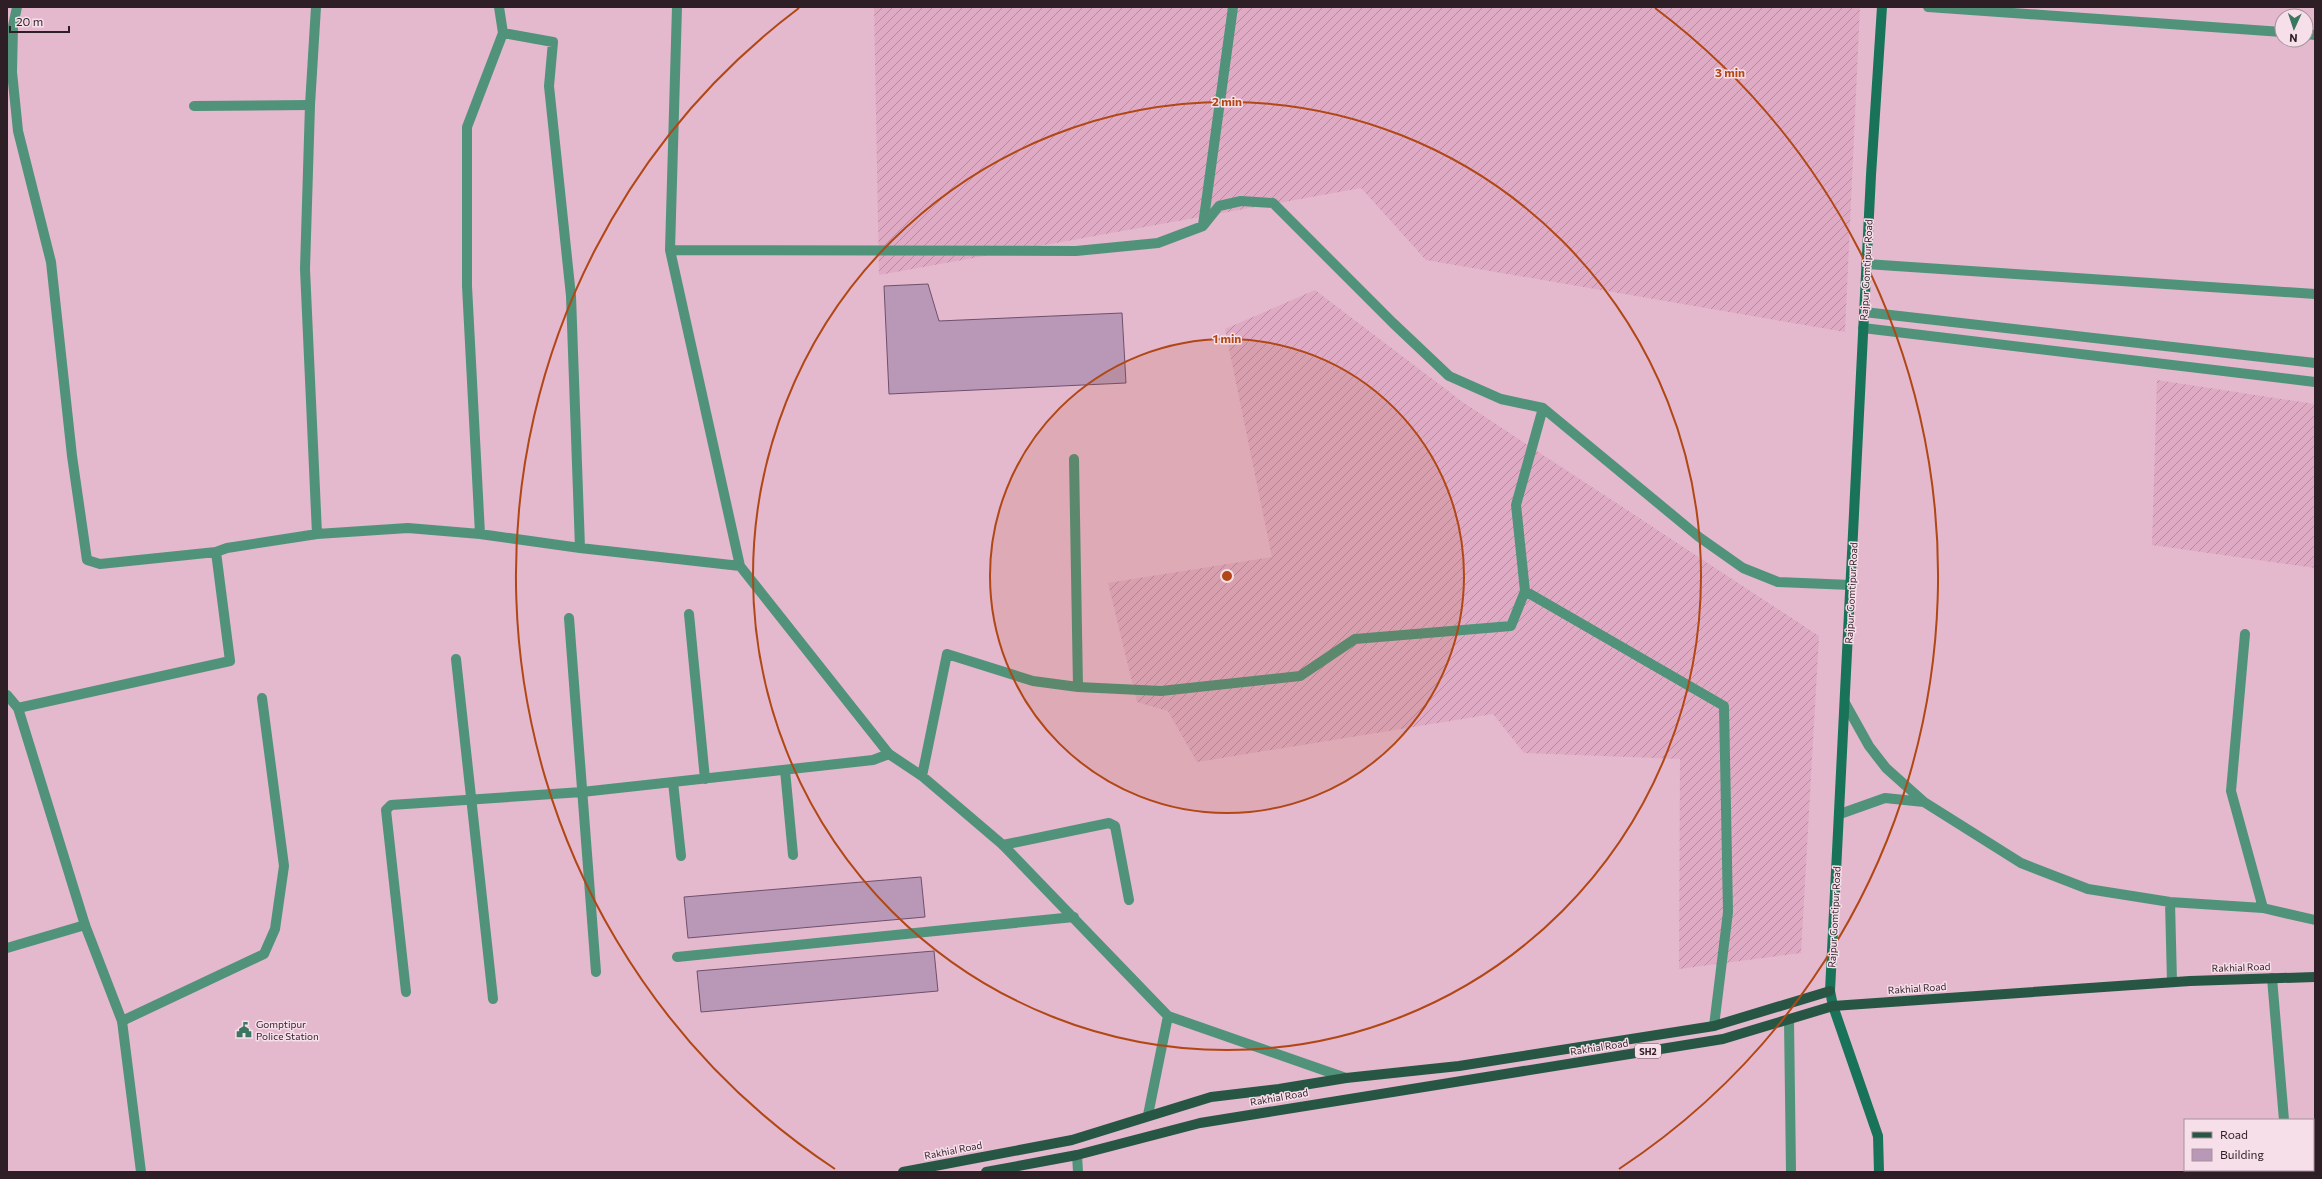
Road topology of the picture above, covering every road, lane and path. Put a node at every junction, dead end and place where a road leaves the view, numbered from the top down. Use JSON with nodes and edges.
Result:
{"nodes":[{"id":1,"x":17,"y":7,"type":"edge"},
{"id":2,"x":316,"y":7,"type":"edge"},
{"id":3,"x":499,"y":7,"type":"edge"},
{"id":4,"x":678,"y":7,"type":"edge"},
{"id":5,"x":1233,"y":7,"type":"edge"},
{"id":6,"x":1882,"y":7,"type":"edge"},
{"id":7,"x":1928,"y":7,"type":"edge"},
{"id":8,"x":2274,"y":31,"type":"edge"},
{"id":9,"x":503,"y":33,"type":"junction"},
{"id":10,"x":310,"y":105,"type":"junction"},
{"id":11,"x":194,"y":106,"type":"dead end"},
{"id":12,"x":1203,"y":226,"type":"junction"},
{"id":13,"x":670,"y":250,"type":"junction"},
{"id":14,"x":1866,"y":264,"type":"junction"},
{"id":15,"x":2315,"y":294,"type":"edge"},
{"id":16,"x":1864,"y":312,"type":"junction"},
{"id":17,"x":1863,"y":328,"type":"junction"},
{"id":18,"x":2025,"y":331,"type":"junction"},
{"id":19,"x":2130,"y":342,"type":"junction"},
{"id":20,"x":2024,"y":347,"type":"junction"},
{"id":21,"x":2230,"y":354,"type":"junction"},
{"id":22,"x":2129,"y":360,"type":"junction"},
{"id":23,"x":2315,"y":364,"type":"edge"},
{"id":24,"x":2228,"y":372,"type":"junction"},
{"id":25,"x":2315,"y":382,"type":"edge"},
{"id":26,"x":1543,"y":408,"type":"junction"},
{"id":27,"x":1074,"y":460,"type":"dead end"},
{"id":28,"x":317,"y":534,"type":"junction"},
{"id":29,"x":480,"y":534,"type":"junction"},
{"id":30,"x":580,"y":548,"type":"junction"},
{"id":31,"x":216,"y":552,"type":"junction"},
{"id":32,"x":740,"y":566,"type":"junction"},
{"id":33,"x":1851,"y":585,"type":"junction"},
{"id":34,"x":1525,"y":591,"type":"junction"},
{"id":35,"x":689,"y":614,"type":"dead end"},
{"id":36,"x":569,"y":618,"type":"dead end"},
{"id":37,"x":2245,"y":634,"type":"dead end"},
{"id":38,"x":456,"y":659,"type":"dead end"},
{"id":39,"x":1078,"y":687,"type":"junction"},
{"id":40,"x":7,"y":695,"type":"edge"},
{"id":41,"x":262,"y":698,"type":"dead end"},
{"id":42,"x":1846,"y":703,"type":"junction"},
{"id":43,"x":18,"y":708,"type":"junction"},
{"id":44,"x":889,"y":754,"type":"junction"},
{"id":45,"x":785,"y":770,"type":"junction"},
{"id":46,"x":922,"y":776,"type":"junction"},
{"id":47,"x":704,"y":779,"type":"junction"},
{"id":48,"x":673,"y":782,"type":"junction"},
{"id":49,"x":582,"y":792,"type":"junction"},
{"id":50,"x":473,"y":799,"type":"junction"},
{"id":51,"x":1924,"y":802,"type":"junction"},
{"id":52,"x":1840,"y":814,"type":"junction"},
{"id":53,"x":1003,"y":844,"type":"junction"},
{"id":54,"x":793,"y":855,"type":"dead end"},
{"id":55,"x":681,"y":856,"type":"dead end"},
{"id":56,"x":1130,"y":900,"type":"dead end"},
{"id":57,"x":2170,"y":902,"type":"junction"},
{"id":58,"x":2263,"y":908,"type":"junction"},
{"id":59,"x":1074,"y":917,"type":"junction"},
{"id":60,"x":2315,"y":920,"type":"edge"},
{"id":61,"x":85,"y":925,"type":"junction"},
{"id":62,"x":7,"y":948,"type":"edge"},
{"id":63,"x":677,"y":957,"type":"dead end"},
{"id":64,"x":596,"y":972,"type":"dead end"},
{"id":65,"x":2315,"y":977,"type":"edge"},
{"id":66,"x":2272,"y":978,"type":"junction"},
{"id":67,"x":2172,"y":982,"type":"junction"},
{"id":68,"x":1830,"y":991,"type":"junction"},
{"id":69,"x":406,"y":992,"type":"dead end"},
{"id":70,"x":494,"y":999,"type":"dead end"},
{"id":71,"x":1833,"y":1006,"type":"junction"},
{"id":72,"x":1168,"y":1016,"type":"junction"},
{"id":73,"x":1789,"y":1020,"type":"junction"},
{"id":74,"x":122,"y":1021,"type":"junction"},
{"id":75,"x":1714,"y":1026,"type":"junction"},
{"id":76,"x":1346,"y":1078,"type":"junction"},
{"id":77,"x":1148,"y":1115,"type":"junction"},
{"id":78,"x":2284,"y":1119,"type":"edge"},
{"id":79,"x":1077,"y":1155,"type":"junction"},
{"id":80,"x":141,"y":1172,"type":"edge"},
{"id":81,"x":903,"y":1172,"type":"edge"},
{"id":82,"x":986,"y":1172,"type":"edge"},
{"id":83,"x":1078,"y":1172,"type":"edge"},
{"id":84,"x":1790,"y":1172,"type":"edge"},
{"id":85,"x":1879,"y":1172,"type":"edge"}],
"edges":[{"from":1,"to":31,"type":"street"},
{"from":2,"to":10,"type":"street"},
{"from":3,"to":9,"type":"street"},
{"from":4,"to":13,"type":"street"},
{"from":5,"to":12,"type":"street"},
{"from":6,"to":14,"type":"main road","name":"Rajpur Gomtipur Road"},
{"from":7,"to":8,"type":"street"},
{"from":9,"to":29,"type":"street"},
{"from":9,"to":30,"type":"street"},
{"from":10,"to":11,"type":"street"},
{"from":10,"to":28,"type":"street"},
{"from":12,"to":13,"type":"street"},
{"from":12,"to":26,"type":"street"},
{"from":13,"to":32,"type":"street"},
{"from":14,"to":15,"type":"street"},
{"from":14,"to":16,"type":"main road","name":"Rajpur Gomtipur Road"},
{"from":16,"to":17,"type":"main road","name":"Rajpur Gomtipur Road"},
{"from":16,"to":18,"type":"street"},
{"from":17,"to":20,"type":"street"},
{"from":17,"to":33,"type":"main road","name":"Rajpur Gomtipur Road"},
{"from":18,"to":19,"type":"street"},
{"from":18,"to":20,"type":"street"},
{"from":19,"to":21,"type":"street"},
{"from":19,"to":22,"type":"street"},
{"from":20,"to":22,"type":"street"},
{"from":21,"to":23,"type":"street"},
{"from":21,"to":24,"type":"street"},
{"from":22,"to":24,"type":"street"},
{"from":24,"to":25,"type":"street"},
{"from":26,"to":33,"type":"street"},
{"from":26,"to":34,"type":"street"},
{"from":27,"to":39,"type":"street"},
{"from":28,"to":29,"type":"street"},
{"from":28,"to":31,"type":"street"},
{"from":29,"to":30,"type":"street"},
{"from":30,"to":32,"type":"street"},
{"from":31,"to":43,"type":"street"},
{"from":32,"to":44,"type":"street"},
{"from":33,"to":42,"type":"main road","name":"Rajpur Gomtipur Road"},
{"from":34,"to":39,"type":"street"},
{"from":34,"to":75,"type":"street"},
{"from":35,"to":47,"type":"street"},
{"from":36,"to":49,"type":"street"},
{"from":37,"to":58,"type":"street"},
{"from":38,"to":50,"type":"street"},
{"from":39,"to":46,"type":"street"},
{"from":40,"to":43,"type":"street"},
{"from":41,"to":74,"type":"street"},
{"from":42,"to":51,"type":"street"},
{"from":42,"to":52,"type":"main road","name":"Rajpur Gomtipur Road"},
{"from":43,"to":61,"type":"street"},
{"from":44,"to":45,"type":"street"},
{"from":44,"to":46,"type":"street"},
{"from":45,"to":47,"type":"street"},
{"from":45,"to":54,"type":"street"},
{"from":46,"to":53,"type":"street"},
{"from":47,"to":48,"type":"street"},
{"from":48,"to":49,"type":"street"},
{"from":48,"to":55,"type":"street"},
{"from":49,"to":50,"type":"street"},
{"from":49,"to":64,"type":"street"},
{"from":50,"to":69,"type":"street"},
{"from":50,"to":70,"type":"street"},
{"from":51,"to":52,"type":"street"},
{"from":51,"to":57,"type":"street"},
{"from":52,"to":68,"type":"main road","name":"Rajpur Gomtipur Road"},
{"from":53,"to":56,"type":"street"},
{"from":53,"to":59,"type":"street"},
{"from":57,"to":58,"type":"street"},
{"from":57,"to":67,"type":"street"},
{"from":58,"to":60,"type":"street"},
{"from":59,"to":63,"type":"street"},
{"from":59,"to":72,"type":"street"},
{"from":61,"to":62,"type":"street"},
{"from":61,"to":74,"type":"street"},
{"from":65,"to":66,"type":"main road","name":"Rakhial Road","number":"SH2"},
{"from":66,"to":67,"type":"main road","name":"Rakhial Road","number":"SH2"},
{"from":66,"to":78,"type":"street"},
{"from":67,"to":71,"type":"main road","name":"Rakhial Road","number":"SH2"},
{"from":68,"to":71,"type":"main road","name":"Rajpur Gomtipur Road"},
{"from":68,"to":75,"type":"main road","name":"Rakhial Road","number":"SH2"},
{"from":71,"to":73,"type":"main road","name":"Rakhial Road","number":"SH2"},
{"from":71,"to":85,"type":"main road","name":"Rajpur Gomtipur Road"},
{"from":72,"to":76,"type":"street"},
{"from":72,"to":77,"type":"street"},
{"from":73,"to":79,"type":"main road","name":"Rakhial Road","number":"SH2"},
{"from":73,"to":84,"type":"street"},
{"from":74,"to":80,"type":"street"},
{"from":75,"to":76,"type":"main road","name":"Rakhial Road","number":"SH2"},
{"from":76,"to":77,"type":"main road","name":"Rakhial Road","number":"SH2"},
{"from":77,"to":81,"type":"main road","name":"Rakhial Road","number":"SH2"},
{"from":79,"to":82,"type":"main road","name":"Rakhial Road","number":"SH2"},
{"from":79,"to":83,"type":"street"}]}
